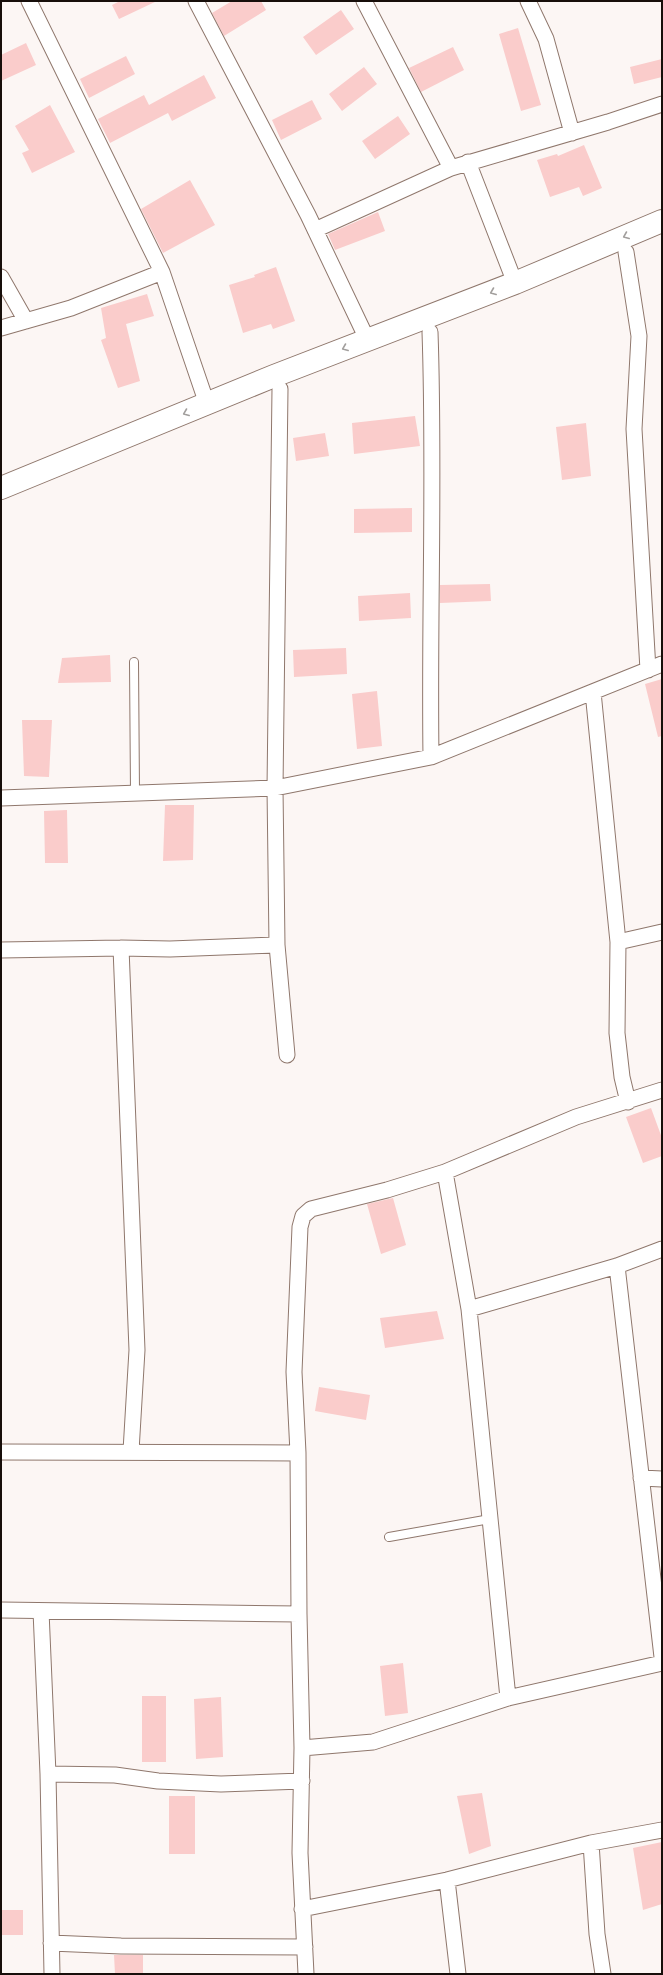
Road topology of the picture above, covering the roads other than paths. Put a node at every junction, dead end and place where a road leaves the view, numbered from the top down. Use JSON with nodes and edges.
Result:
{"nodes":[{"id":1,"x":29,"y":1,"type":"edge"},
{"id":2,"x":196,"y":1,"type":"edge"},
{"id":3,"x":364,"y":1,"type":"edge"},
{"id":4,"x":528,"y":1,"type":"edge"},
{"id":5,"x":662,"y":104,"type":"edge"},
{"id":6,"x":572,"y":133,"type":"junction"},
{"id":7,"x":468,"y":162,"type":"junction"},
{"id":8,"x":451,"y":168,"type":"junction"},
{"id":9,"x":662,"y":221,"type":"edge"},
{"id":10,"x":315,"y":230,"type":"junction"},
{"id":11,"x":662,"y":238,"type":"edge"},
{"id":12,"x":626,"y":252,"type":"junction"},
{"id":13,"x":162,"y":272,"type":"junction"},
{"id":14,"x":1,"y":276,"type":"edge"},
{"id":15,"x":515,"y":283,"type":"junction"},
{"id":16,"x":26,"y":321,"type":"junction"},
{"id":17,"x":1,"y":328,"type":"edge"},
{"id":18,"x":430,"y":332,"type":"junction"},
{"id":19,"x":367,"y":339,"type":"junction"},
{"id":20,"x":280,"y":389,"type":"junction"},
{"id":21,"x":207,"y":404,"type":"junction"},
{"id":22,"x":1,"y":488,"type":"edge"},
{"id":23,"x":1,"y":504,"type":"edge"},
{"id":24,"x":134,"y":662,"type":"dead end"},
{"id":25,"x":662,"y":664,"type":"edge"},
{"id":26,"x":648,"y":670,"type":"junction"},
{"id":27,"x":593,"y":692,"type":"junction"},
{"id":28,"x":431,"y":758,"type":"junction"},
{"id":29,"x":275,"y":788,"type":"junction"},
{"id":30,"x":135,"y":793,"type":"junction"},
{"id":31,"x":1,"y":798,"type":"edge"},
{"id":32,"x":662,"y":932,"type":"edge"},
{"id":33,"x":618,"y":942,"type":"junction"},
{"id":34,"x":277,"y":945,"type":"junction"},
{"id":35,"x":122,"y":948,"type":"junction"},
{"id":36,"x":1,"y":950,"type":"edge"},
{"id":37,"x":287,"y":1055,"type":"dead end"},
{"id":38,"x":662,"y":1090,"type":"edge"},
{"id":39,"x":628,"y":1102,"type":"junction"},
{"id":40,"x":445,"y":1172,"type":"junction"},
{"id":41,"x":662,"y":1249,"type":"edge"},
{"id":42,"x":617,"y":1266,"type":"junction"},
{"id":43,"x":469,"y":1309,"type":"junction"},
{"id":44,"x":131,"y":1451,"type":"junction"},
{"id":45,"x":1,"y":1452,"type":"edge"},
{"id":46,"x":298,"y":1453,"type":"junction"},
{"id":47,"x":641,"y":1478,"type":"junction"},
{"id":48,"x":662,"y":1480,"type":"edge"},
{"id":49,"x":490,"y":1519,"type":"junction"},
{"id":50,"x":389,"y":1537,"type":"dead end"},
{"id":51,"x":1,"y":1610,"type":"edge"},
{"id":52,"x":41,"y":1611,"type":"junction"},
{"id":53,"x":298,"y":1614,"type":"junction"},
{"id":54,"x":662,"y":1657,"type":"edge"},
{"id":55,"x":662,"y":1663,"type":"edge"},
{"id":56,"x":508,"y":1698,"type":"junction"},
{"id":57,"x":302,"y":1748,"type":"junction"},
{"id":58,"x":48,"y":1774,"type":"junction"},
{"id":59,"x":302,"y":1781,"type":"junction"},
{"id":60,"x":662,"y":1830,"type":"edge"},
{"id":61,"x":591,"y":1843,"type":"junction"},
{"id":62,"x":447,"y":1880,"type":"junction"},
{"id":63,"x":302,"y":1909,"type":"junction"},
{"id":64,"x":51,"y":1942,"type":"junction"},
{"id":65,"x":305,"y":1947,"type":"junction"},
{"id":66,"x":52,"y":1974,"type":"edge"},
{"id":67,"x":306,"y":1974,"type":"edge"},
{"id":68,"x":458,"y":1974,"type":"edge"},
{"id":69,"x":603,"y":1974,"type":"edge"}],
"edges":[{"from":1,"to":13,"type":"street"},
{"from":2,"to":10,"type":"street"},
{"from":3,"to":8,"type":"street"},
{"from":4,"to":6,"type":"street"},
{"from":5,"to":6,"type":"street"},
{"from":6,"to":7,"type":"street"},
{"from":7,"to":8,"type":"street"},
{"from":7,"to":15,"type":"street"},
{"from":8,"to":10,"type":"street"},
{"from":9,"to":15,"type":"street","one_way":true},
{"from":10,"to":19,"type":"street"},
{"from":11,"to":12,"type":"street"},
{"from":12,"to":18,"type":"street"},
{"from":12,"to":26,"type":"street"},
{"from":13,"to":16,"type":"street"},
{"from":13,"to":21,"type":"street"},
{"from":14,"to":16,"type":"street"},
{"from":15,"to":19,"type":"street","one_way":true},
{"from":16,"to":17,"type":"street"},
{"from":18,"to":20,"type":"street"},
{"from":18,"to":28,"type":"street"},
{"from":19,"to":21,"type":"street","one_way":true},
{"from":20,"to":23,"type":"street"},
{"from":20,"to":29,"type":"street"},
{"from":21,"to":22,"type":"street","one_way":true},
{"from":24,"to":30,"type":"lane"},
{"from":25,"to":26,"type":"street"},
{"from":26,"to":27,"type":"street"},
{"from":27,"to":28,"type":"street"},
{"from":27,"to":33,"type":"street"},
{"from":28,"to":29,"type":"street"},
{"from":29,"to":30,"type":"street"},
{"from":29,"to":34,"type":"street"},
{"from":30,"to":31,"type":"street"},
{"from":32,"to":33,"type":"street"},
{"from":33,"to":39,"type":"street"},
{"from":34,"to":35,"type":"street"},
{"from":34,"to":37,"type":"street"},
{"from":35,"to":36,"type":"street"},
{"from":35,"to":44,"type":"street"},
{"from":38,"to":39,"type":"street"},
{"from":39,"to":40,"type":"street"},
{"from":40,"to":43,"type":"street"},
{"from":40,"to":46,"type":"street"},
{"from":41,"to":42,"type":"street"},
{"from":42,"to":43,"type":"street"},
{"from":42,"to":47,"type":"street"},
{"from":43,"to":49,"type":"street"},
{"from":44,"to":45,"type":"street"},
{"from":44,"to":46,"type":"street"},
{"from":46,"to":53,"type":"street"},
{"from":47,"to":48,"type":"street"},
{"from":47,"to":54,"type":"street"},
{"from":49,"to":50,"type":"lane"},
{"from":49,"to":56,"type":"street"},
{"from":51,"to":52,"type":"street"},
{"from":52,"to":53,"type":"street"},
{"from":52,"to":58,"type":"street"},
{"from":53,"to":57,"type":"street"},
{"from":55,"to":56,"type":"street"},
{"from":56,"to":57,"type":"street"},
{"from":57,"to":59,"type":"street"},
{"from":58,"to":59,"type":"street"},
{"from":58,"to":64,"type":"street"},
{"from":59,"to":63,"type":"street"},
{"from":60,"to":61,"type":"street"},
{"from":61,"to":62,"type":"street"},
{"from":61,"to":69,"type":"street"},
{"from":62,"to":63,"type":"street"},
{"from":62,"to":68,"type":"street"},
{"from":63,"to":65,"type":"street"},
{"from":64,"to":65,"type":"street"},
{"from":64,"to":66,"type":"street"},
{"from":65,"to":67,"type":"street"}]}
